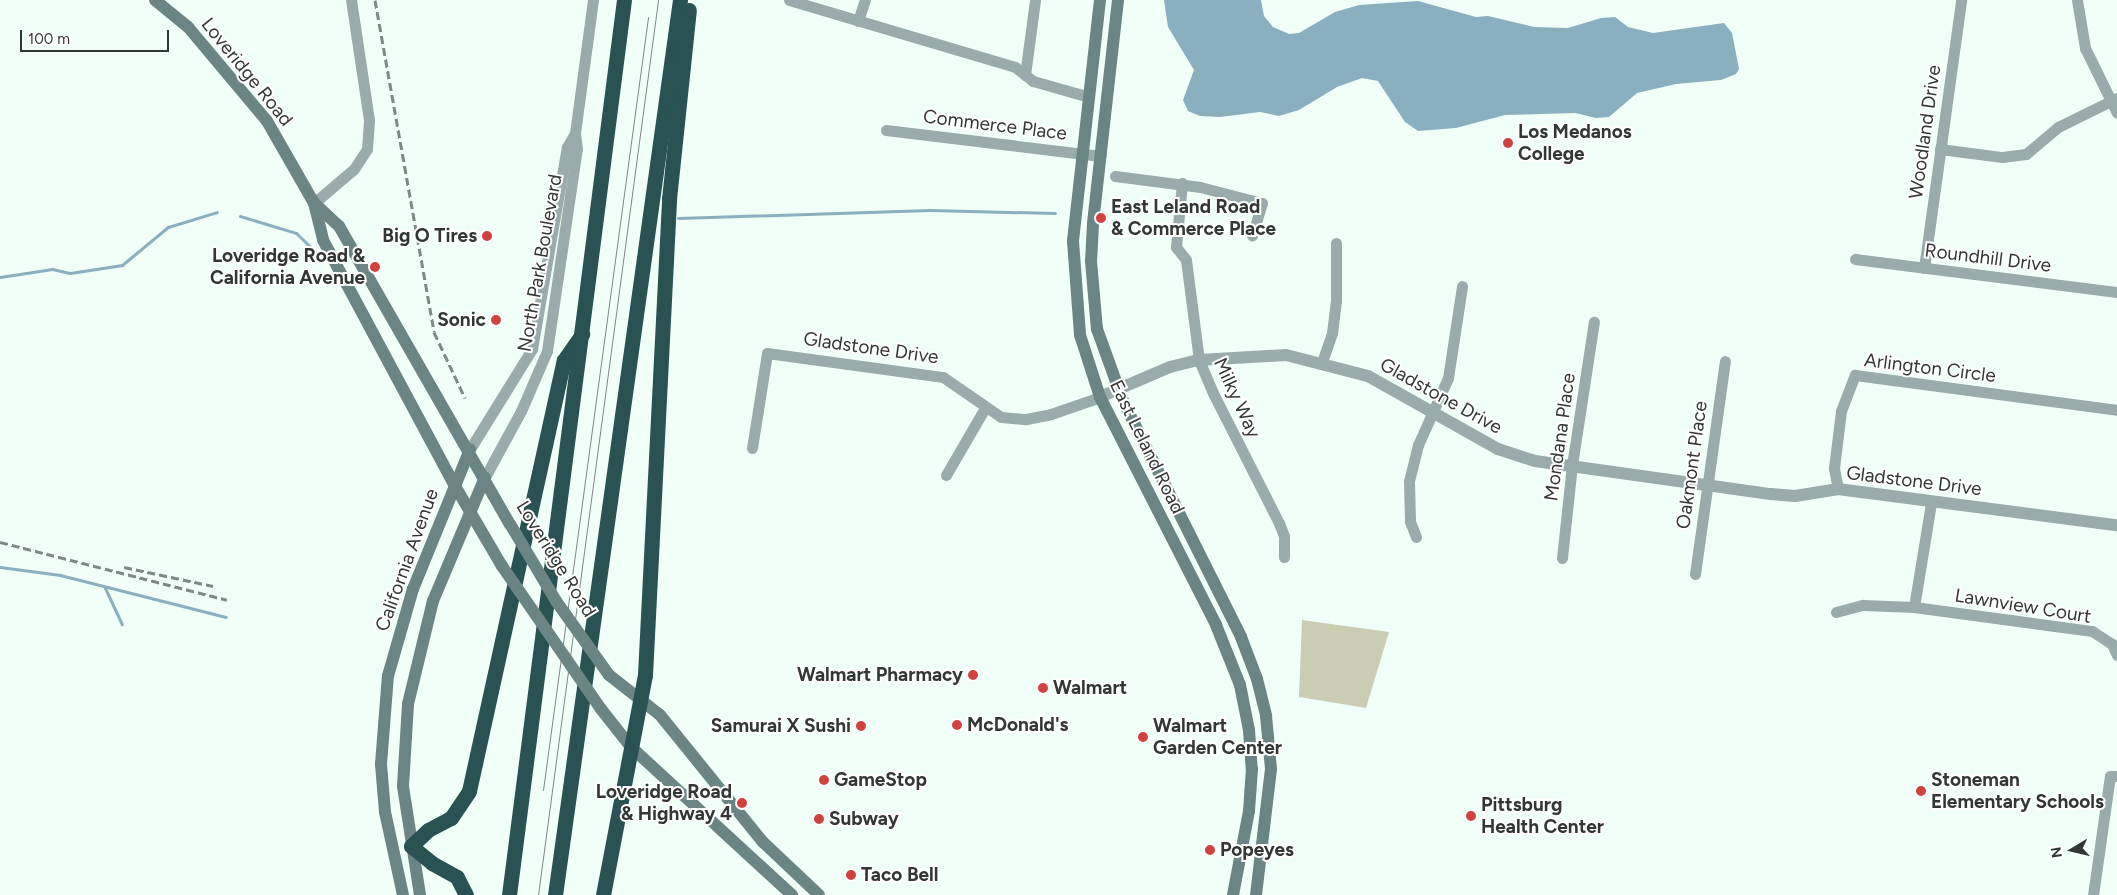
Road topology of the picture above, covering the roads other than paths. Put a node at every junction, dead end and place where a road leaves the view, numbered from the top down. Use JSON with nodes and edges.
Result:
{"nodes":[{"id":1,"x":155,"y":0,"type":"edge"},
{"id":2,"x":352,"y":0,"type":"edge"},
{"id":3,"x":593,"y":0,"type":"edge"},
{"id":4,"x":624,"y":0,"type":"edge"},
{"id":5,"x":680,"y":0,"type":"edge"},
{"id":6,"x":690,"y":0,"type":"edge"},
{"id":7,"x":789,"y":0,"type":"edge"},
{"id":8,"x":865,"y":0,"type":"edge"},
{"id":9,"x":1036,"y":0,"type":"edge"},
{"id":10,"x":1100,"y":0,"type":"edge"},
{"id":11,"x":1118,"y":0,"type":"edge"},
{"id":12,"x":1961,"y":0,"type":"edge"},
{"id":13,"x":2077,"y":0,"type":"edge"},
{"id":14,"x":858,"y":21,"type":"junction"},
{"id":15,"x":1025,"y":75,"type":"junction"},
{"id":16,"x":1089,"y":97,"type":"junction"},
{"id":17,"x":2114,"y":100,"type":"edge"},
{"id":18,"x":2117,"y":113,"type":"edge"},
{"id":19,"x":886,"y":130,"type":"dead end"},
{"id":20,"x":575,"y":133,"type":"junction"},
{"id":21,"x":1940,"y":149,"type":"junction"},
{"id":22,"x":1081,"y":153,"type":"junction"},
{"id":23,"x":1100,"y":156,"type":"junction"},
{"id":24,"x":1115,"y":176,"type":"dead end"},
{"id":25,"x":1182,"y":183,"type":"junction"},
{"id":26,"x":314,"y":203,"type":"junction"},
{"id":27,"x":1252,"y":235,"type":"dead end"},
{"id":28,"x":1336,"y":243,"type":"dead end"},
{"id":29,"x":1855,"y":259,"type":"dead end"},
{"id":30,"x":1924,"y":268,"type":"junction"},
{"id":31,"x":1462,"y":286,"type":"dead end"},
{"id":32,"x":2117,"y":292,"type":"edge"},
{"id":33,"x":1594,"y":322,"type":"dead end"},
{"id":34,"x":583,"y":332,"type":"junction"},
{"id":35,"x":1199,"y":360,"type":"junction"},
{"id":36,"x":1725,"y":361,"type":"dead end"},
{"id":37,"x":1322,"y":362,"type":"junction"},
{"id":38,"x":1119,"y":389,"type":"junction"},
{"id":39,"x":1100,"y":397,"type":"junction"},
{"id":40,"x":985,"y":408,"type":"junction"},
{"id":41,"x":2117,"y":410,"type":"edge"},
{"id":42,"x":1433,"y":413,"type":"junction"},
{"id":43,"x":752,"y":448,"type":"dead end"},
{"id":44,"x":470,"y":449,"type":"junction"},
{"id":45,"x":1572,"y":465,"type":"junction"},
{"id":46,"x":946,"y":475,"type":"dead end"},
{"id":47,"x":485,"y":477,"type":"junction"},
{"id":48,"x":455,"y":486,"type":"junction"},
{"id":49,"x":1707,"y":486,"type":"junction"},
{"id":50,"x":1838,"y":489,"type":"junction"},
{"id":51,"x":1931,"y":503,"type":"junction"},
{"id":52,"x":470,"y":515,"type":"junction"},
{"id":53,"x":2117,"y":525,"type":"edge"},
{"id":54,"x":1416,"y":537,"type":"dead end"},
{"id":55,"x":1284,"y":557,"type":"dead end"},
{"id":56,"x":1562,"y":558,"type":"dead end"},
{"id":57,"x":1695,"y":574,"type":"dead end"},
{"id":58,"x":1914,"y":607,"type":"junction"},
{"id":59,"x":1836,"y":612,"type":"dead end"},
{"id":60,"x":2117,"y":655,"type":"edge"},
{"id":61,"x":639,"y":698,"type":"junction"},
{"id":62,"x":631,"y":747,"type":"junction"},
{"id":63,"x":2117,"y":776,"type":"edge"},
{"id":64,"x":411,"y":846,"type":"junction"},
{"id":65,"x":403,"y":895,"type":"edge"},
{"id":66,"x":420,"y":895,"type":"edge"},
{"id":67,"x":466,"y":895,"type":"edge"},
{"id":68,"x":509,"y":895,"type":"edge"},
{"id":69,"x":555,"y":895,"type":"edge"},
{"id":70,"x":603,"y":895,"type":"edge"},
{"id":71,"x":792,"y":895,"type":"edge"},
{"id":72,"x":819,"y":895,"type":"edge"},
{"id":73,"x":1233,"y":895,"type":"edge"},
{"id":74,"x":1256,"y":895,"type":"edge"},
{"id":75,"x":2093,"y":895,"type":"edge"}],
"edges":[{"from":1,"to":26,"type":"main road","name":"Loveridge Road"},
{"from":2,"to":26,"type":"street"},
{"from":3,"to":20,"type":"street","name":"North Park Boulevard"},
{"from":4,"to":34,"type":"highway"},
{"from":5,"to":69,"type":"highway"},
{"from":6,"to":61,"type":"highway"},
{"from":7,"to":14,"type":"street"},
{"from":8,"to":14,"type":"street"},
{"from":9,"to":15,"type":"street"},
{"from":10,"to":16,"type":"main road","name":"East Leland Road"},
{"from":11,"to":23,"type":"main road","name":"East Leland Road"},
{"from":12,"to":21,"type":"street","name":"Woodland Drive"},
{"from":13,"to":17,"type":"street"},
{"from":14,"to":15,"type":"street"},
{"from":15,"to":16,"type":"street"},
{"from":16,"to":22,"type":"main road","name":"East Leland Road"},
{"from":17,"to":18,"type":"street"},
{"from":17,"to":21,"type":"street"},
{"from":19,"to":22,"type":"street","name":"Commerce Place"},
{"from":20,"to":44,"type":"street","name":"North Park Boulevard"},
{"from":20,"to":47,"type":"street","name":"North Park Boulevard"},
{"from":21,"to":30,"type":"street","name":"Woodland Drive"},
{"from":22,"to":23,"type":"street","name":"Commerce Place"},
{"from":22,"to":39,"type":"main road","name":"East Leland Road"},
{"from":23,"to":38,"type":"main road","name":"East Leland Road"},
{"from":24,"to":25,"type":"street"},
{"from":25,"to":27,"type":"street"},
{"from":25,"to":35,"type":"street","name":"Milky Way"},
{"from":26,"to":44,"type":"main road","name":"Loveridge Road"},
{"from":26,"to":48,"type":"main road","name":"Loveridge Road"},
{"from":28,"to":37,"type":"street"},
{"from":29,"to":30,"type":"street","name":"Roundhill Drive"},
{"from":30,"to":32,"type":"street","name":"Roundhill Drive"},
{"from":31,"to":42,"type":"street"},
{"from":33,"to":45,"type":"street","name":"Mondana Place"},
{"from":34,"to":64,"type":"highway"},
{"from":34,"to":68,"type":"highway"},
{"from":35,"to":37,"type":"street","name":"Gladstone Drive"},
{"from":35,"to":38,"type":"street","name":"Gladstone Drive"},
{"from":35,"to":55,"type":"street","name":"Milky Way"},
{"from":36,"to":49,"type":"street","name":"Oakmont Place"},
{"from":37,"to":42,"type":"street","name":"Gladstone Drive"},
{"from":38,"to":39,"type":"street","name":"Gladstone Drive"},
{"from":38,"to":74,"type":"main road","name":"East Leland Road"},
{"from":39,"to":40,"type":"street","name":"Gladstone Drive"},
{"from":39,"to":73,"type":"main road","name":"East Leland Road"},
{"from":40,"to":43,"type":"street","name":"Gladstone Drive"},
{"from":40,"to":46,"type":"street"},
{"from":41,"to":50,"type":"street","name":"Arlington Circle"},
{"from":42,"to":45,"type":"street","name":"Gladstone Drive"},
{"from":42,"to":54,"type":"street"},
{"from":44,"to":47,"type":"main road","name":"Loveridge Road"},
{"from":44,"to":48,"type":"main road","name":"California Avenue"},
{"from":45,"to":49,"type":"street","name":"Gladstone Drive"},
{"from":45,"to":56,"type":"street","name":"Mondana Place"},
{"from":47,"to":52,"type":"main road","name":"California Avenue"},
{"from":47,"to":61,"type":"main road","name":"Loveridge Road","bridge":true},
{"from":48,"to":52,"type":"main road","name":"Loveridge Road"},
{"from":48,"to":65,"type":"main road","name":"California Avenue"},
{"from":49,"to":50,"type":"street","name":"Gladstone Drive"},
{"from":49,"to":57,"type":"street","name":"Oakmont Place"},
{"from":50,"to":51,"type":"street","name":"Gladstone Drive"},
{"from":51,"to":53,"type":"street","name":"Gladstone Drive"},
{"from":51,"to":58,"type":"street"},
{"from":52,"to":62,"type":"main road","name":"Loveridge Road","bridge":true},
{"from":52,"to":64,"type":"main road","name":"California Avenue"},
{"from":58,"to":59,"type":"street","name":"Lawnview Court"},
{"from":58,"to":60,"type":"street","name":"Lawnview Court"},
{"from":61,"to":62,"type":"highway"},
{"from":61,"to":72,"type":"main road","name":"Loveridge Road"},
{"from":62,"to":70,"type":"highway"},
{"from":62,"to":71,"type":"main road","name":"Loveridge Road"},
{"from":63,"to":75,"type":"street"},
{"from":64,"to":66,"type":"main road","name":"California Avenue"},
{"from":64,"to":67,"type":"highway"}]}
